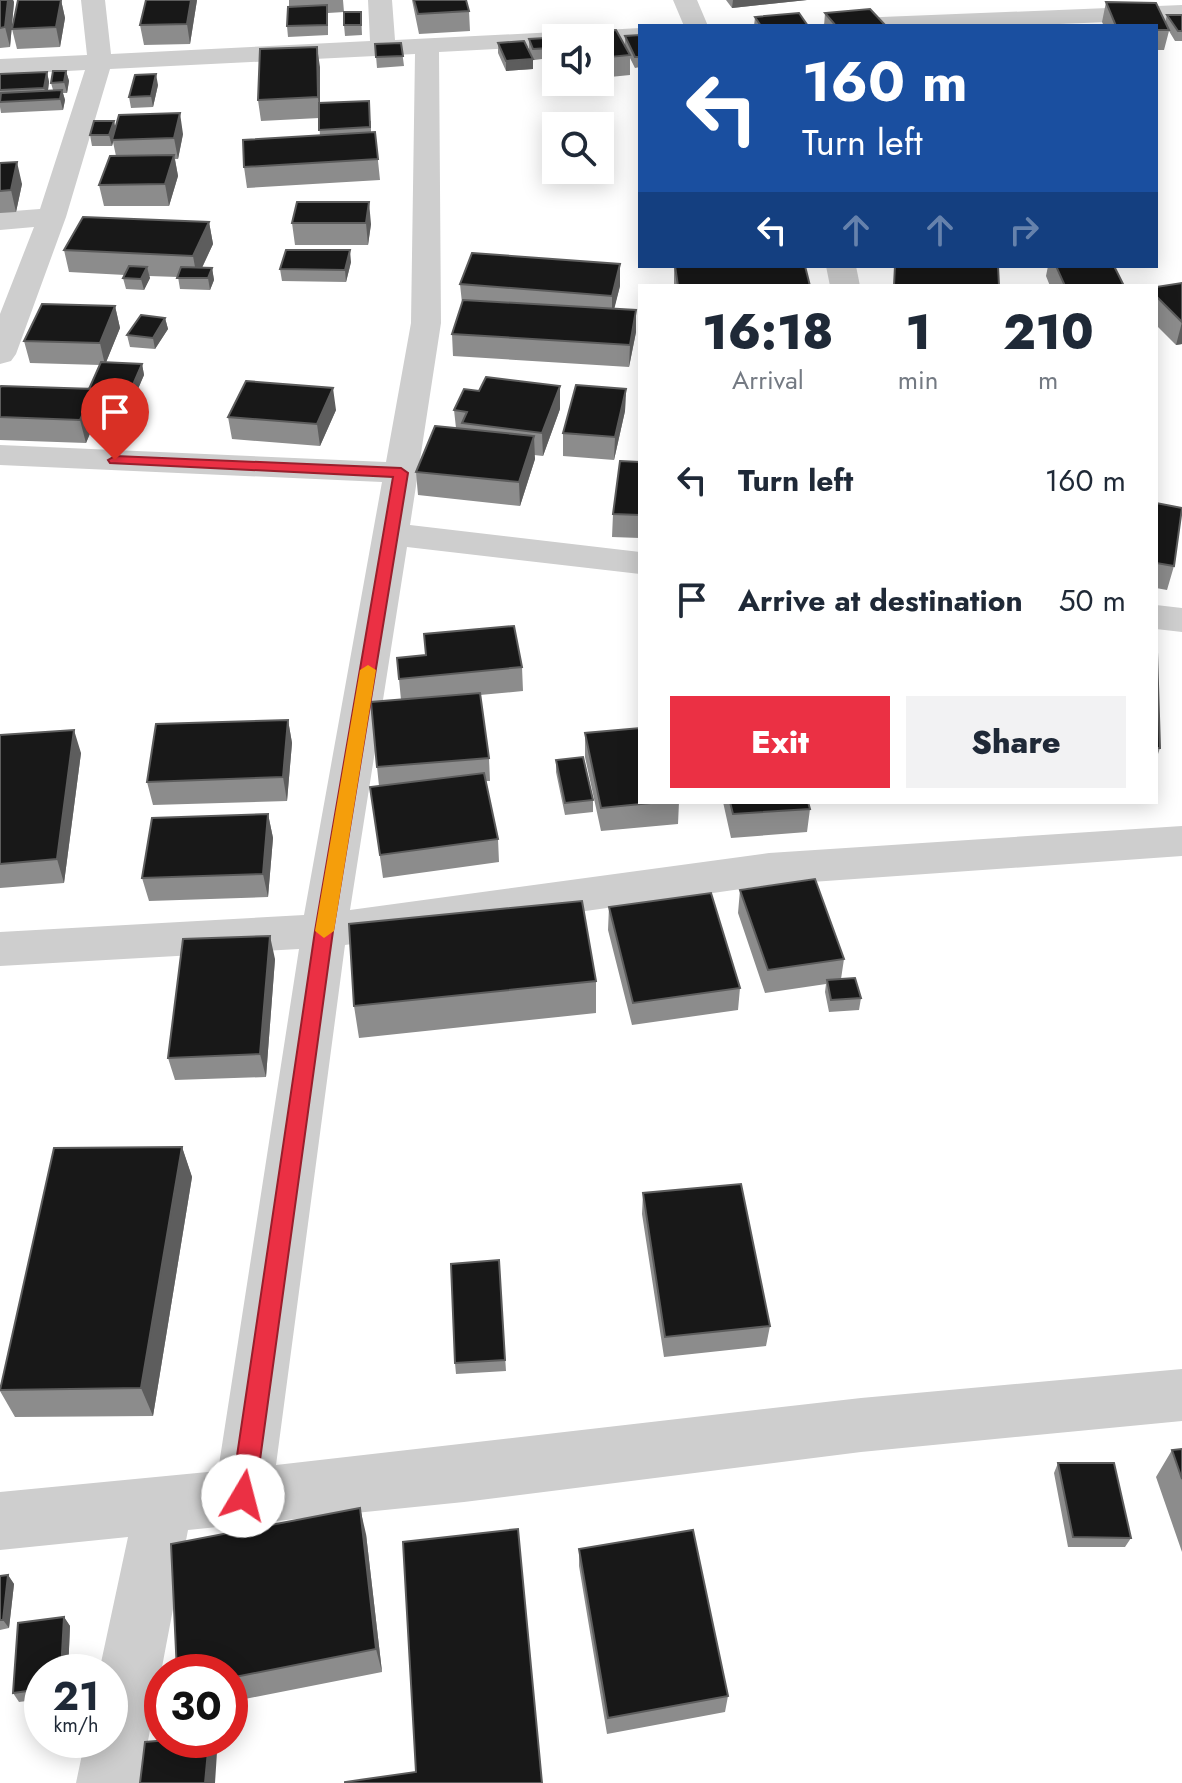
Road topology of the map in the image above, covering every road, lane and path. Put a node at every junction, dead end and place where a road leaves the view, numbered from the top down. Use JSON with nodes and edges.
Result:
{"nodes":[{"id":1,"x":93,"y":0,"type":"edge"},
{"id":2,"x":380,"y":0,"type":"edge"},
{"id":3,"x":685,"y":0,"type":"edge"},
{"id":4,"x":980,"y":9,"type":"edge"},
{"id":5,"x":1182,"y":12,"type":"edge"},
{"id":6,"x":695,"y":24,"type":"edge"},
{"id":7,"x":849,"y":24,"type":"edge"},
{"id":8,"x":638,"y":35,"type":"edge"},
{"id":9,"x":614,"y":36,"type":"edge"},
{"id":10,"x":542,"y":40,"type":"edge"},
{"id":11,"x":427,"y":46,"type":"junction"},
{"id":12,"x":383,"y":48,"type":"junction"},
{"id":13,"x":100,"y":62,"type":"junction"},
{"id":14,"x":0,"y":67,"type":"edge"},
{"id":15,"x":52,"y":217,"type":"junction"},
{"id":16,"x":0,"y":221,"type":"edge"},
{"id":17,"x":0,"y":354,"type":"edge"},
{"id":18,"x":0,"y":455,"type":"edge"},
{"id":19,"x":401,"y":473,"type":"junction"},
{"id":20,"x":391,"y":534,"type":"junction"},
{"id":21,"x":638,"y":563,"type":"edge"},
{"id":22,"x":1158,"y":617,"type":"edge"},
{"id":23,"x":1182,"y":620,"type":"edge"},
{"id":24,"x":1182,"y":841,"type":"edge"},
{"id":25,"x":324,"y":931,"type":"junction"},
{"id":26,"x":0,"y":949,"type":"edge"},
{"id":27,"x":1182,"y":1395,"type":"edge"},
{"id":28,"x":243,"y":1496,"type":"junction"},
{"id":29,"x":164,"y":1504,"type":"junction"},
{"id":30,"x":0,"y":1521,"type":"edge"},
{"id":31,"x":108,"y":1783,"type":"edge"}],
"edges":[{"from":1,"to":13,"type":"street"},
{"from":2,"to":12,"type":"street"},
{"from":3,"to":6,"type":"street"},
{"from":4,"to":5,"type":"street"},
{"from":4,"to":7,"type":"street"},
{"from":8,"to":9,"type":"street"},
{"from":10,"to":11,"type":"street"},
{"from":11,"to":12,"type":"street"},
{"from":11,"to":19,"type":"street"},
{"from":12,"to":13,"type":"street"},
{"from":13,"to":14,"type":"street"},
{"from":13,"to":15,"type":"street"},
{"from":15,"to":16,"type":"street"},
{"from":15,"to":17,"type":"street"},
{"from":18,"to":19,"type":"street"},
{"from":19,"to":20,"type":"street"},
{"from":20,"to":21,"type":"street"},
{"from":20,"to":25,"type":"street"},
{"from":22,"to":23,"type":"street"},
{"from":24,"to":25,"type":"street"},
{"from":25,"to":26,"type":"street"},
{"from":25,"to":28,"type":"street"},
{"from":27,"to":28,"type":"street"},
{"from":28,"to":29,"type":"street"},
{"from":29,"to":30,"type":"street"},
{"from":29,"to":31,"type":"street"}]}
